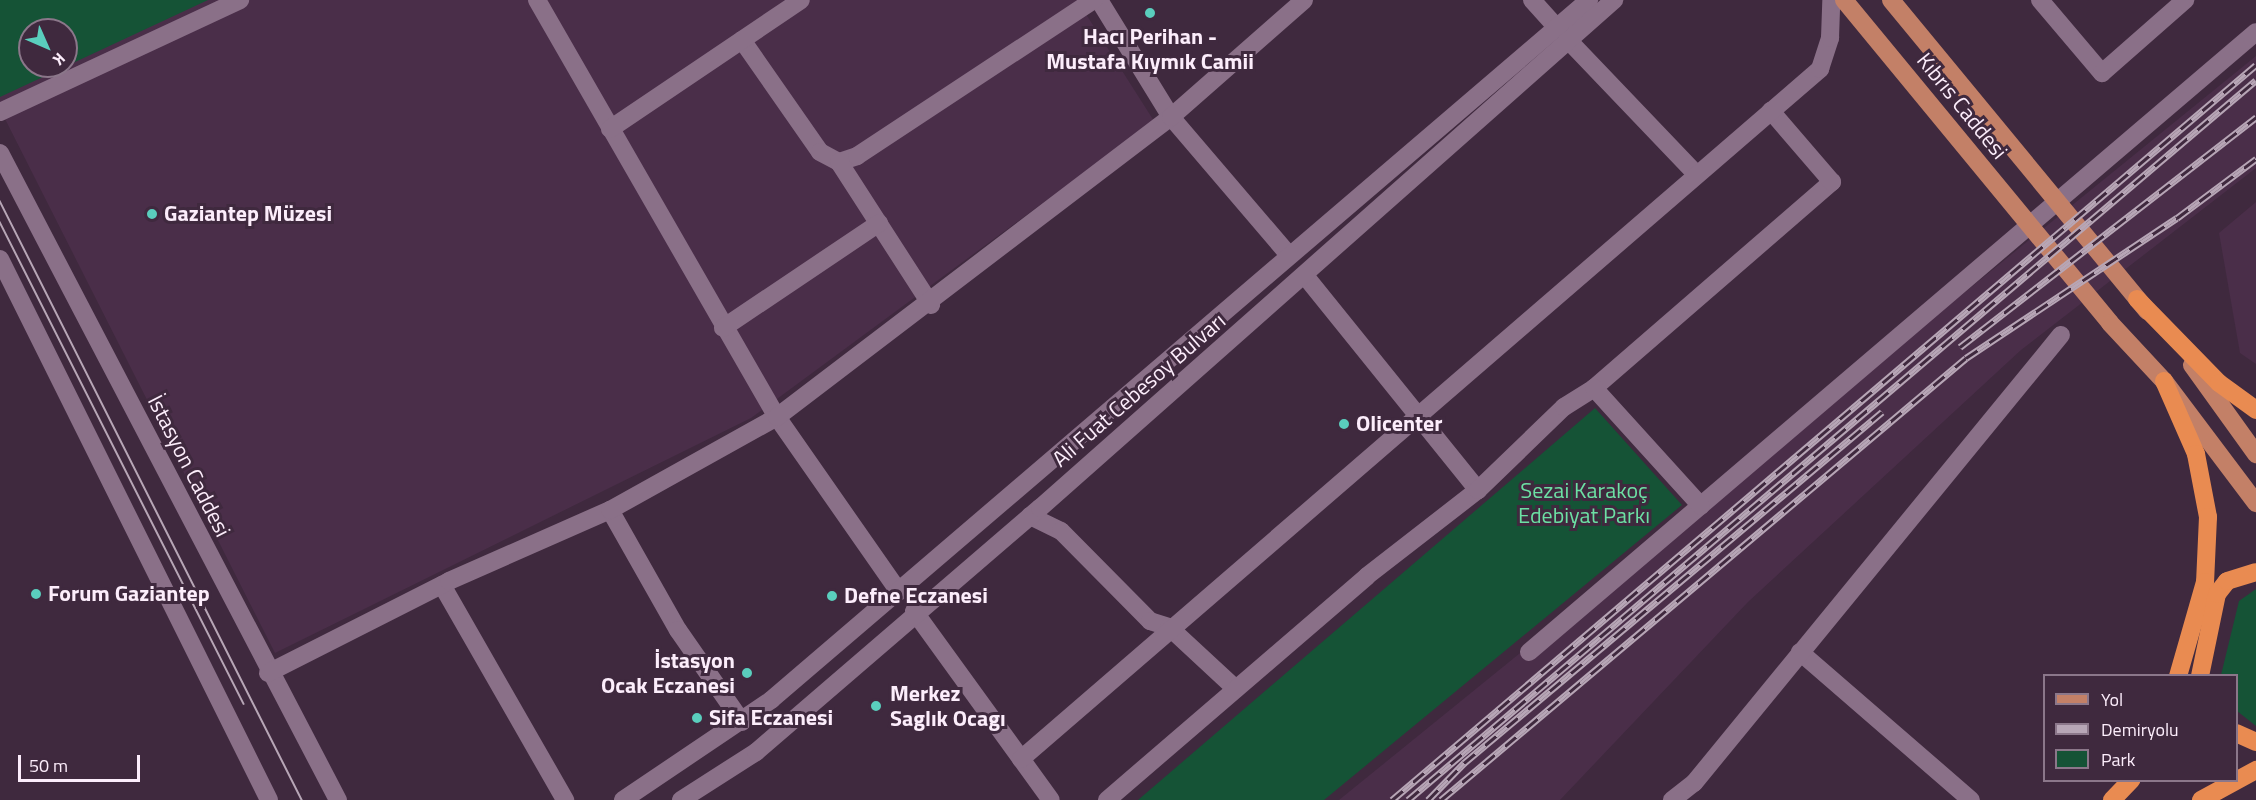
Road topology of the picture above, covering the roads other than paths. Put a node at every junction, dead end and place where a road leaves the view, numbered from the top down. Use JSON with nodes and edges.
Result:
{"nodes":[{"id":1,"x":240,"y":0,"type":"edge"},
{"id":2,"x":537,"y":0,"type":"edge"},
{"id":3,"x":801,"y":0,"type":"edge"},
{"id":4,"x":1094,"y":0,"type":"edge"},
{"id":5,"x":1099,"y":0,"type":"edge"},
{"id":6,"x":1304,"y":0,"type":"edge"},
{"id":7,"x":1532,"y":0,"type":"edge"},
{"id":8,"x":1589,"y":0,"type":"edge"},
{"id":9,"x":1614,"y":0,"type":"edge"},
{"id":10,"x":1831,"y":0,"type":"edge"},
{"id":11,"x":1844,"y":0,"type":"edge"},
{"id":12,"x":1891,"y":0,"type":"edge"},
{"id":13,"x":2040,"y":0,"type":"edge"},
{"id":14,"x":2185,"y":0,"type":"edge"},
{"id":15,"x":2256,"y":32,"type":"edge"},
{"id":16,"x":1563,"y":34,"type":"junction"},
{"id":17,"x":742,"y":40,"type":"junction"},
{"id":18,"x":1771,"y":111,"type":"junction"},
{"id":19,"x":0,"y":112,"type":"edge"},
{"id":20,"x":1171,"y":117,"type":"junction"},
{"id":21,"x":610,"y":129,"type":"junction"},
{"id":22,"x":0,"y":153,"type":"edge"},
{"id":23,"x":839,"y":162,"type":"junction"},
{"id":24,"x":1697,"y":175,"type":"junction"},
{"id":25,"x":2055,"y":205,"type":"junction"},
{"id":26,"x":879,"y":223,"type":"junction"},
{"id":27,"x":2031,"y":228,"type":"junction"},
{"id":28,"x":1289,"y":255,"type":"junction"},
{"id":29,"x":0,"y":259,"type":"edge"},
{"id":30,"x":1306,"y":277,"type":"junction"},
{"id":31,"x":2137,"y":299,"type":"junction"},
{"id":32,"x":931,"y":305,"type":"junction"},
{"id":33,"x":723,"y":328,"type":"junction"},
{"id":34,"x":2061,"y":335,"type":"dead end"},
{"id":35,"x":2164,"y":381,"type":"junction"},
{"id":36,"x":1594,"y":388,"type":"junction"},
{"id":37,"x":2256,"y":410,"type":"edge"},
{"id":38,"x":777,"y":417,"type":"junction"},
{"id":39,"x":1422,"y":417,"type":"junction"},
{"id":40,"x":2256,"y":454,"type":"edge"},
{"id":41,"x":1478,"y":490,"type":"junction"},
{"id":42,"x":2256,"y":503,"type":"edge"},
{"id":43,"x":1701,"y":506,"type":"junction"},
{"id":44,"x":610,"y":510,"type":"junction"},
{"id":45,"x":1030,"y":516,"type":"junction"},
{"id":46,"x":2256,"y":572,"type":"edge"},
{"id":47,"x":442,"y":585,"type":"junction"},
{"id":48,"x":899,"y":592,"type":"junction"},
{"id":49,"x":914,"y":611,"type":"junction"},
{"id":50,"x":1168,"y":627,"type":"junction"},
{"id":51,"x":1529,"y":652,"type":"dead end"},
{"id":52,"x":1800,"y":652,"type":"junction"},
{"id":53,"x":268,"y":673,"type":"junction"},
{"id":54,"x":2178,"y":674,"type":"edge"},
{"id":55,"x":2199,"y":674,"type":"edge"},
{"id":56,"x":1236,"y":689,"type":"junction"},
{"id":57,"x":742,"y":722,"type":"junction"},
{"id":58,"x":2238,"y":734,"type":"edge"},
{"id":59,"x":2256,"y":742,"type":"edge"},
{"id":60,"x":1021,"y":759,"type":"junction"},
{"id":61,"x":2256,"y":770,"type":"edge"},
{"id":62,"x":2238,"y":780,"type":"edge"},
{"id":63,"x":2129,"y":782,"type":"edge"},
{"id":64,"x":2234,"y":782,"type":"edge"},
{"id":65,"x":269,"y":800,"type":"edge"},
{"id":66,"x":338,"y":800,"type":"edge"},
{"id":67,"x":565,"y":800,"type":"edge"},
{"id":68,"x":623,"y":800,"type":"edge"},
{"id":69,"x":681,"y":800,"type":"edge"},
{"id":70,"x":1051,"y":800,"type":"edge"},
{"id":71,"x":1107,"y":800,"type":"edge"},
{"id":72,"x":1672,"y":800,"type":"edge"},
{"id":73,"x":1971,"y":800,"type":"edge"},
{"id":74,"x":2112,"y":800,"type":"edge"},
{"id":75,"x":2201,"y":800,"type":"edge"}],
"edges":[{"from":1,"to":19,"type":"street"},
{"from":2,"to":21,"type":"street"},
{"from":3,"to":17,"type":"street"},
{"from":4,"to":23,"type":"street"},
{"from":5,"to":20,"type":"street"},
{"from":6,"to":20,"type":"street"},
{"from":7,"to":16,"type":"street"},
{"from":8,"to":16,"type":"street"},
{"from":9,"to":16,"type":"street","name":"Ali Fuat Cebesoy Bulvarı"},
{"from":10,"to":18,"type":"street"},
{"from":11,"to":27,"type":"main road","name":"Kıbrıs Caddesi"},
{"from":12,"to":25,"type":"main road"},
{"from":13,"to":14,"type":"street"},
{"from":15,"to":25,"type":"street"},
{"from":16,"to":24,"type":"street"},
{"from":16,"to":28,"type":"street"},
{"from":16,"to":30,"type":"street","name":"Ali Fuat Cebesoy Bulvarı"},
{"from":17,"to":21,"type":"street"},
{"from":17,"to":23,"type":"street"},
{"from":18,"to":24,"type":"street"},
{"from":18,"to":36,"type":"street"},
{"from":20,"to":28,"type":"street"},
{"from":20,"to":32,"type":"street"},
{"from":21,"to":33,"type":"street"},
{"from":22,"to":53,"type":"street","name":"İstasyon Caddesi"},
{"from":23,"to":26,"type":"street"},
{"from":24,"to":39,"type":"street"},
{"from":25,"to":27,"type":"street"},
{"from":25,"to":31,"type":"main road"},
{"from":26,"to":32,"type":"street"},
{"from":26,"to":33,"type":"street"},
{"from":27,"to":35,"type":"main road","name":"Kıbrıs Caddesi"},
{"from":27,"to":43,"type":"street"},
{"from":28,"to":48,"type":"street"},
{"from":29,"to":65,"type":"street"},
{"from":30,"to":39,"type":"street"},
{"from":30,"to":45,"type":"street","name":"Ali Fuat Cebesoy Bulvarı"},
{"from":31,"to":37,"type":"highway"},
{"from":31,"to":40,"type":"main road"},
{"from":32,"to":38,"type":"street"},
{"from":33,"to":38,"type":"street"},
{"from":34,"to":52,"type":"street"},
{"from":35,"to":42,"type":"main road","name":"Kıbrıs Caddesi"},
{"from":35,"to":54,"type":"highway"},
{"from":36,"to":41,"type":"street"},
{"from":36,"to":43,"type":"street"},
{"from":38,"to":44,"type":"street"},
{"from":38,"to":48,"type":"street"},
{"from":39,"to":41,"type":"street"},
{"from":39,"to":50,"type":"street"},
{"from":41,"to":56,"type":"street"},
{"from":43,"to":51,"type":"street"},
{"from":44,"to":47,"type":"street"},
{"from":44,"to":57,"type":"street"},
{"from":45,"to":49,"type":"street","name":"Ali Fuat Cebesoy Bulvarı"},
{"from":45,"to":50,"type":"street"},
{"from":46,"to":55,"type":"highway"},
{"from":47,"to":53,"type":"street"},
{"from":47,"to":67,"type":"street"},
{"from":48,"to":57,"type":"street"},
{"from":49,"to":60,"type":"street"},
{"from":49,"to":69,"type":"street","name":"Ali Fuat Cebesoy Bulvarı"},
{"from":50,"to":56,"type":"street"},
{"from":50,"to":60,"type":"street"},
{"from":52,"to":72,"type":"street"},
{"from":52,"to":73,"type":"street"},
{"from":53,"to":66,"type":"street","name":"İstasyon Caddesi"},
{"from":56,"to":71,"type":"street"},
{"from":57,"to":68,"type":"street"},
{"from":58,"to":59,"type":"highway"},
{"from":60,"to":70,"type":"street"},
{"from":61,"to":62,"type":"highway"},
{"from":63,"to":74,"type":"highway"},
{"from":64,"to":75,"type":"highway"}]}
